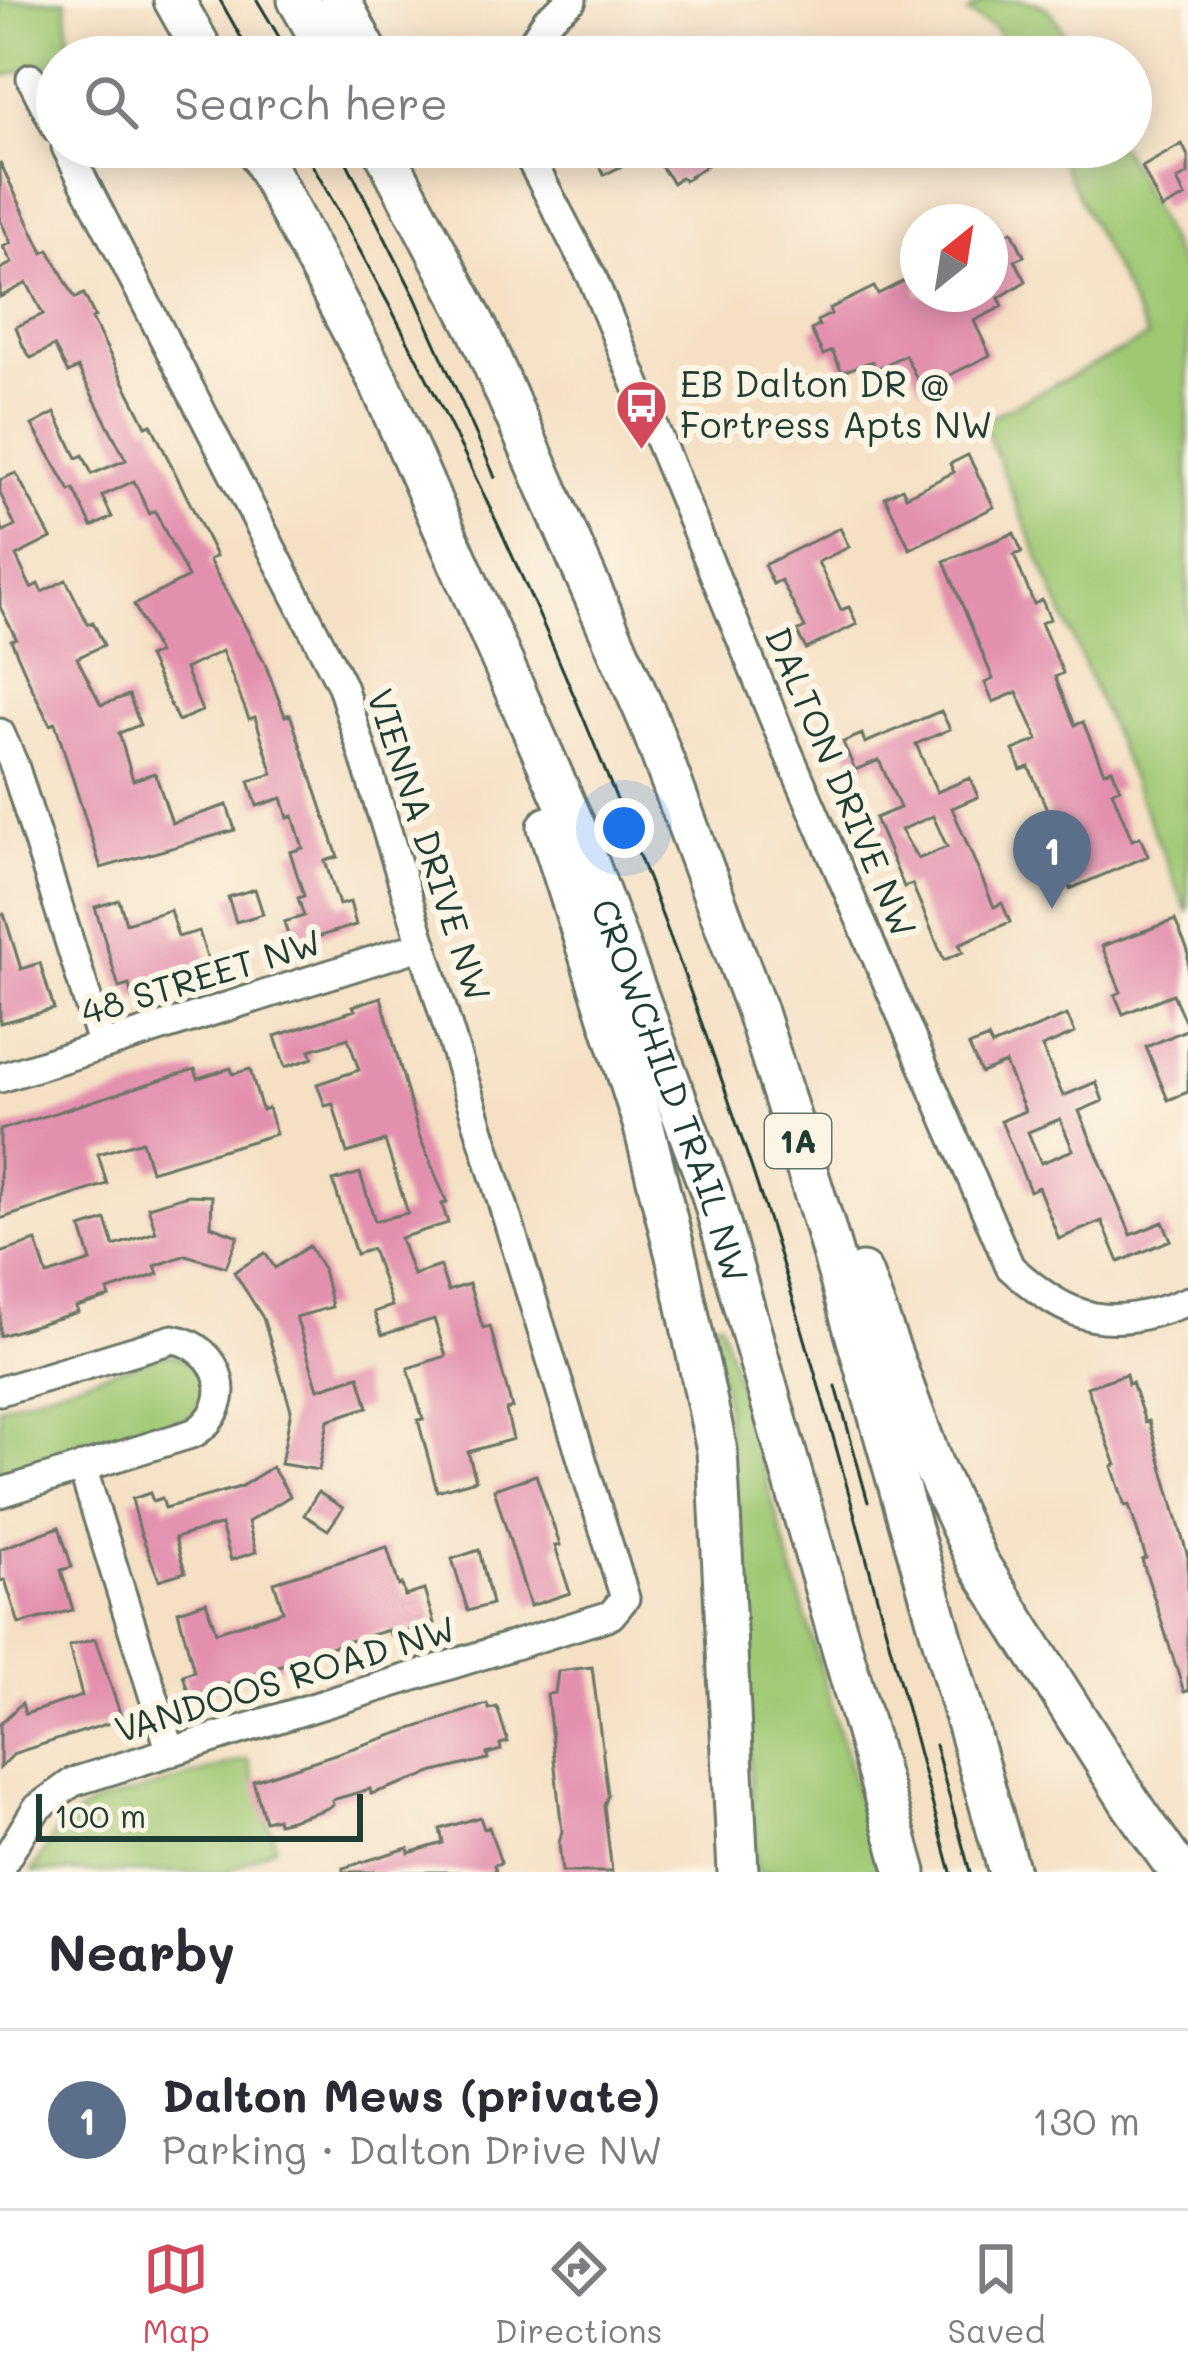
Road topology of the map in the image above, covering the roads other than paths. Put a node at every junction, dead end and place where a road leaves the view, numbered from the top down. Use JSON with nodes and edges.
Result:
{"nodes":[{"id":1,"x":174,"y":0,"type":"edge"},
{"id":2,"x":298,"y":0,"type":"edge"},
{"id":3,"x":340,"y":0,"type":"edge"},
{"id":4,"x":572,"y":0,"type":"edge"},
{"id":5,"x":194,"y":36,"type":"edge"},
{"id":6,"x":319,"y":36,"type":"edge"},
{"id":7,"x":359,"y":36,"type":"edge"},
{"id":8,"x":538,"y":36,"type":"edge"},
{"id":9,"x":31,"y":78,"type":"dead end"},
{"id":10,"x":36,"y":88,"type":"edge"},
{"id":11,"x":77,"y":168,"type":"edge"},
{"id":12,"x":267,"y":168,"type":"edge"},
{"id":13,"x":395,"y":168,"type":"edge"},
{"id":14,"x":406,"y":168,"type":"edge"},
{"id":15,"x":535,"y":168,"type":"edge"},
{"id":16,"x":408,"y":188,"type":"junction"},
{"id":17,"x":501,"y":664,"type":"junction"},
{"id":18,"x":0,"y":734,"type":"edge"},
{"id":19,"x":423,"y":945,"type":"junction"},
{"id":20,"x":102,"y":1046,"type":"junction"},
{"id":21,"x":0,"y":1078,"type":"edge"},
{"id":22,"x":824,"y":1223,"type":"junction"},
{"id":23,"x":1188,"y":1301,"type":"edge"},
{"id":24,"x":0,"y":1391,"type":"edge"},
{"id":25,"x":82,"y":1467,"type":"junction"},
{"id":26,"x":0,"y":1493,"type":"edge"},
{"id":27,"x":622,"y":1603,"type":"joint"},
{"id":28,"x":171,"y":1752,"type":"junction"},
{"id":29,"x":735,"y":1866,"type":"edge"},
{"id":30,"x":0,"y":1868,"type":"edge"},
{"id":31,"x":1176,"y":1868,"type":"edge"},
{"id":32,"x":906,"y":1872,"type":"edge"},
{"id":33,"x":1009,"y":1872,"type":"edge"}],
"edges":[{"from":1,"to":5,"type":"highway"},
{"from":2,"to":6,"type":"highway"},
{"from":3,"to":7,"type":"highway"},
{"from":4,"to":8,"type":"street"},
{"from":9,"to":10,"type":"street"},
{"from":11,"to":19,"type":"street","name":"VIENNA DRIVE NW"},
{"from":12,"to":17,"type":"highway","name":"CROWCHILD TRAIL NW"},
{"from":13,"to":16,"type":"highway","number":"1A"},
{"from":14,"to":16,"type":"highway"},
{"from":15,"to":23,"type":"street","name":"DALTON DRIVE NW"},
{"from":16,"to":22,"type":"highway","number":"1A"},
{"from":17,"to":29,"type":"highway"},
{"from":17,"to":32,"type":"highway","name":"CROWCHILD TRAIL NW"},
{"from":18,"to":20,"type":"street"},
{"from":19,"to":20,"type":"street","name":"48 STREET NW"},
{"from":19,"to":27,"type":"street","name":"VIENNA DRIVE NW"},
{"from":20,"to":21,"type":"street","name":"48 STREET NW"},
{"from":22,"to":31,"type":"highway"},
{"from":22,"to":33,"type":"highway","number":"1A"},
{"from":24,"to":25,"type":"street"},
{"from":25,"to":26,"type":"street"},
{"from":25,"to":28,"type":"street"},
{"from":27,"to":28,"type":"street","name":"VANDOOS ROAD NW"},
{"from":28,"to":30,"type":"street","name":"VANDOOS ROAD NW"}]}
